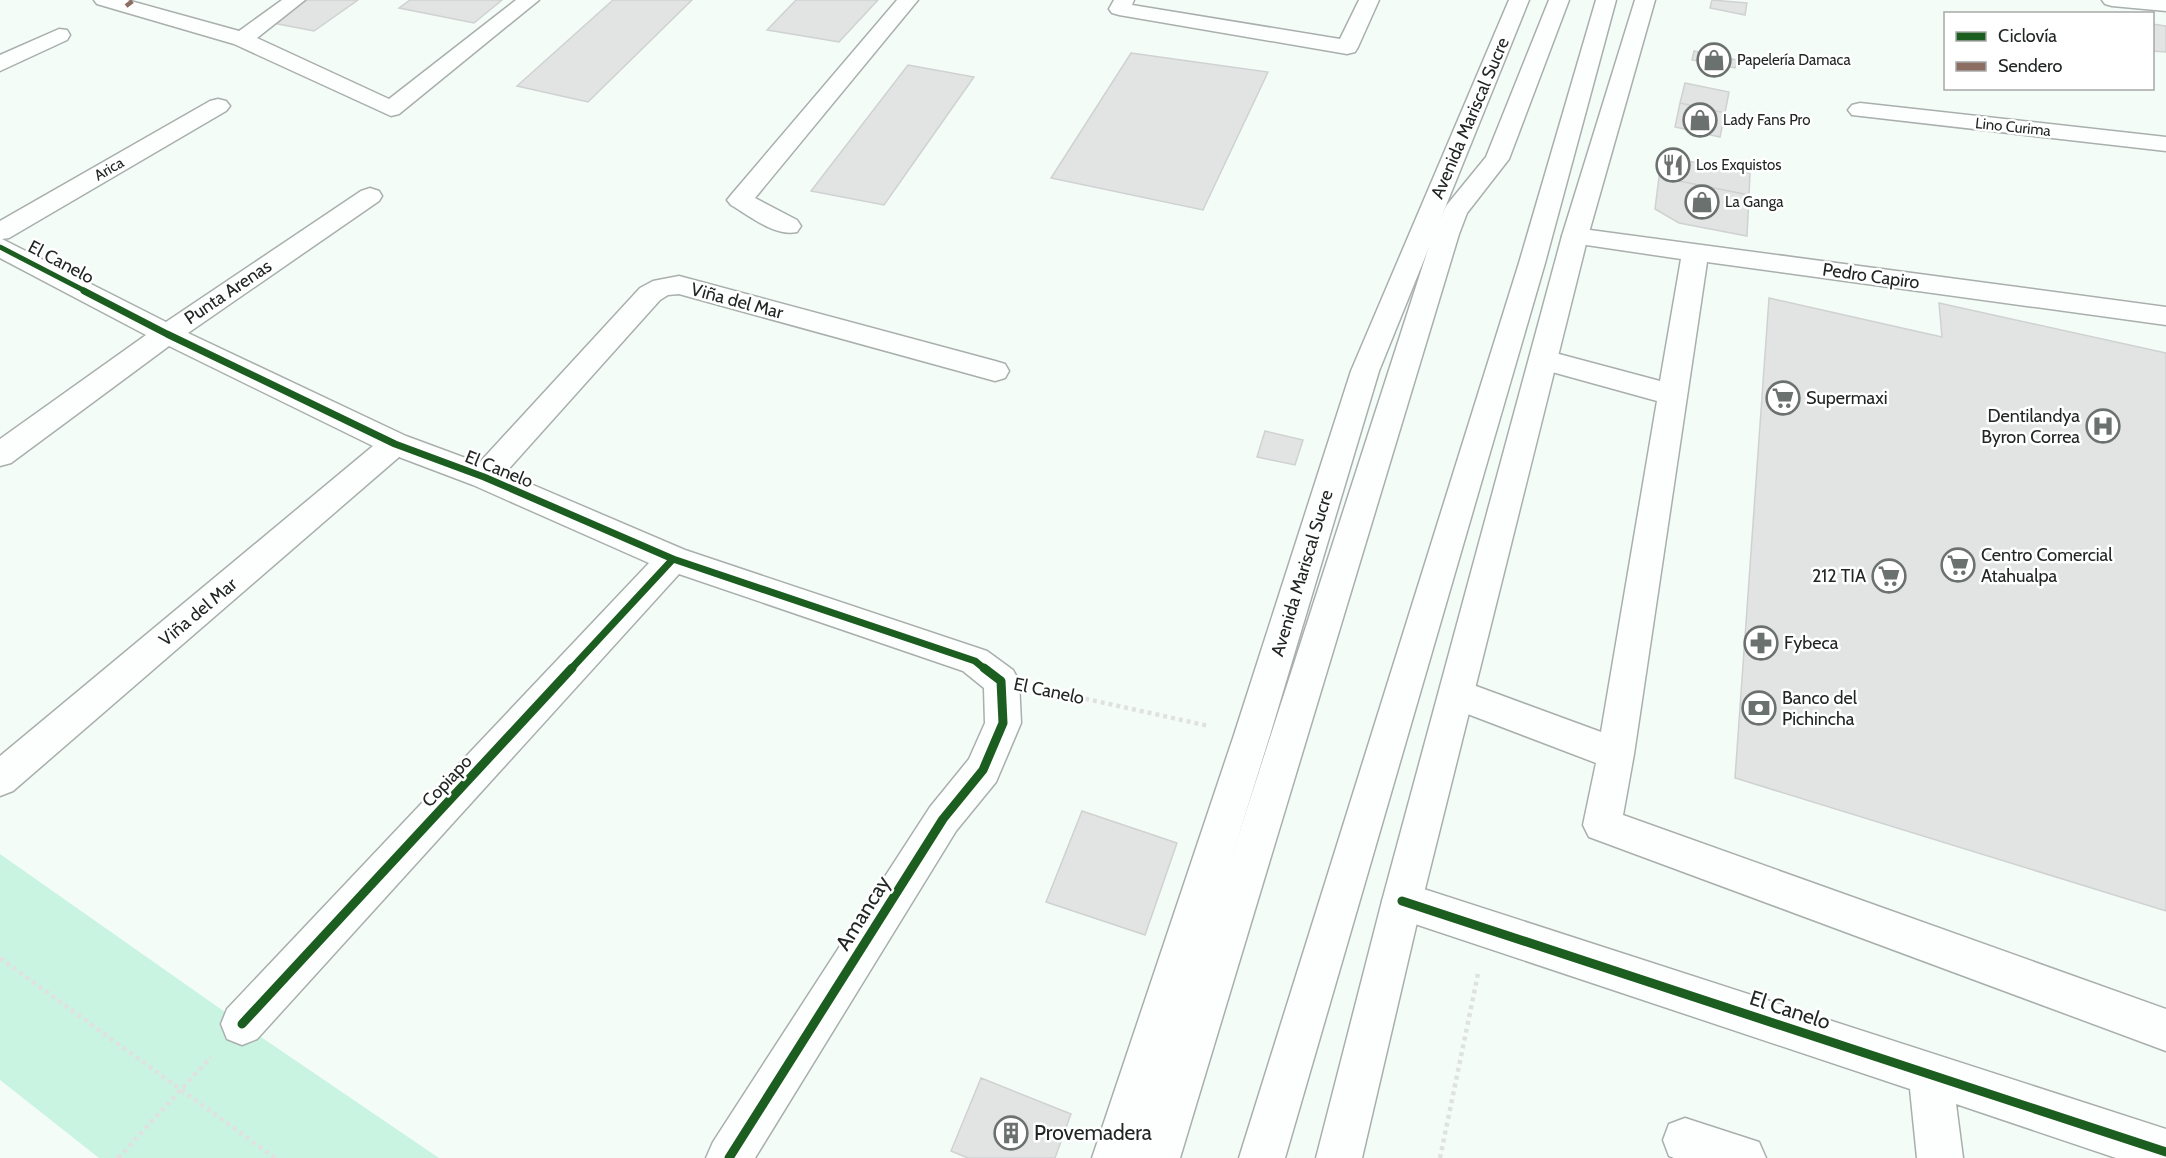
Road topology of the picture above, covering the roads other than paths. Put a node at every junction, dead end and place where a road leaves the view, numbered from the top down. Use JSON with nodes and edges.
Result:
{"nodes":[{"id":1,"x":104,"y":0,"type":"edge"},
{"id":2,"x":295,"y":0,"type":"edge"},
{"id":3,"x":529,"y":0,"type":"edge"},
{"id":4,"x":908,"y":0,"type":"edge"},
{"id":5,"x":1124,"y":0,"type":"edge"},
{"id":6,"x":1369,"y":0,"type":"edge"},
{"id":7,"x":1519,"y":0,"type":"edge"},
{"id":8,"x":1559,"y":0,"type":"edge"},
{"id":9,"x":1606,"y":0,"type":"edge"},
{"id":10,"x":1645,"y":0,"type":"edge"},
{"id":11,"x":2112,"y":0,"type":"edge"},
{"id":12,"x":130,"y":3,"type":"edge"},
{"id":13,"x":2166,"y":5,"type":"edge"},
{"id":14,"x":59,"y":35,"type":"dead end"},
{"id":15,"x":242,"y":39,"type":"junction"},
{"id":16,"x":0,"y":64,"type":"edge"},
{"id":17,"x":218,"y":106,"type":"dead end"},
{"id":18,"x":1860,"y":110,"type":"dead end"},
{"id":19,"x":2166,"y":144,"type":"edge"},
{"id":20,"x":370,"y":196,"type":"dead end"},
{"id":21,"x":788,"y":226,"type":"dead end"},
{"id":22,"x":0,"y":232,"type":"edge"},
{"id":23,"x":1575,"y":237,"type":"junction"},
{"id":24,"x":0,"y":247,"type":"edge"},
{"id":25,"x":1695,"y":253,"type":"junction"},
{"id":26,"x":2166,"y":316,"type":"edge"},
{"id":27,"x":167,"y":334,"type":"junction"},
{"id":28,"x":1544,"y":360,"type":"junction"},
{"id":29,"x":995,"y":371,"type":"dead end"},
{"id":30,"x":1673,"y":395,"type":"junction"},
{"id":31,"x":396,"y":444,"type":"junction"},
{"id":32,"x":0,"y":455,"type":"edge"},
{"id":33,"x":484,"y":477,"type":"junction"},
{"id":34,"x":673,"y":559,"type":"junction"},
{"id":35,"x":1001,"y":681,"type":"joint"},
{"id":36,"x":1457,"y":694,"type":"junction"},
{"id":37,"x":1616,"y":754,"type":"junction"},
{"id":38,"x":0,"y":779,"type":"edge"},
{"id":39,"x":1402,"y":902,"type":"junction"},
{"id":40,"x":242,"y":1024,"type":"road end"},
{"id":41,"x":2166,"y":1029,"type":"edge"},
{"id":42,"x":1930,"y":1075,"type":"junction"},
{"id":43,"x":1685,"y":1140,"type":"dead end"},
{"id":44,"x":2166,"y":1152,"type":"edge"},
{"id":45,"x":729,"y":1158,"type":"edge"},
{"id":46,"x":1115,"y":1158,"type":"edge"},
{"id":47,"x":1157,"y":1158,"type":"edge"},
{"id":48,"x":1262,"y":1158,"type":"edge"},
{"id":49,"x":1339,"y":1158,"type":"edge"},
{"id":50,"x":1743,"y":1158,"type":"edge"},
{"id":51,"x":1940,"y":1158,"type":"edge"}],
"edges":[{"from":1,"to":12,"type":"street"},
{"from":2,"to":15,"type":"street"},
{"from":3,"to":15,"type":"street"},
{"from":4,"to":21,"type":"street"},
{"from":5,"to":6,"type":"street"},
{"from":7,"to":46,"type":"street","name":"Avenida Mariscal Sucre"},
{"from":8,"to":47,"type":"street"},
{"from":9,"to":48,"type":"street"},
{"from":10,"to":23,"type":"street"},
{"from":11,"to":13,"type":"street"},
{"from":12,"to":15,"type":"street"},
{"from":14,"to":16,"type":"street"},
{"from":17,"to":22,"type":"street","name":"Arica"},
{"from":18,"to":19,"type":"street","name":"Lino Curima"},
{"from":20,"to":27,"type":"street","name":"Punta Arenas"},
{"from":23,"to":25,"type":"street","name":"Pedro Capiro"},
{"from":23,"to":28,"type":"street"},
{"from":24,"to":27,"type":"street","name":"El Canelo"},
{"from":25,"to":26,"type":"street","name":"Pedro Capiro"},
{"from":25,"to":30,"type":"street"},
{"from":27,"to":31,"type":"street","name":"El Canelo"},
{"from":27,"to":32,"type":"street","name":"Punta Arenas"},
{"from":28,"to":30,"type":"street"},
{"from":28,"to":36,"type":"street"},
{"from":29,"to":33,"type":"street","name":"Viña del Mar"},
{"from":30,"to":37,"type":"street"},
{"from":31,"to":33,"type":"street","name":"El Canelo"},
{"from":31,"to":38,"type":"street","name":"Viña del Mar"},
{"from":33,"to":34,"type":"street","name":"El Canelo"},
{"from":34,"to":35,"type":"street","name":"El Canelo"},
{"from":34,"to":40,"type":"street","name":"Copiapo"},
{"from":35,"to":45,"type":"street","name":"Amancay"},
{"from":36,"to":37,"type":"street"},
{"from":36,"to":39,"type":"street"},
{"from":37,"to":41,"type":"street"},
{"from":39,"to":42,"type":"street","name":"El Canelo"},
{"from":39,"to":49,"type":"street"},
{"from":42,"to":44,"type":"street","name":"El Canelo"},
{"from":42,"to":51,"type":"street"},
{"from":43,"to":50,"type":"street"}]}
